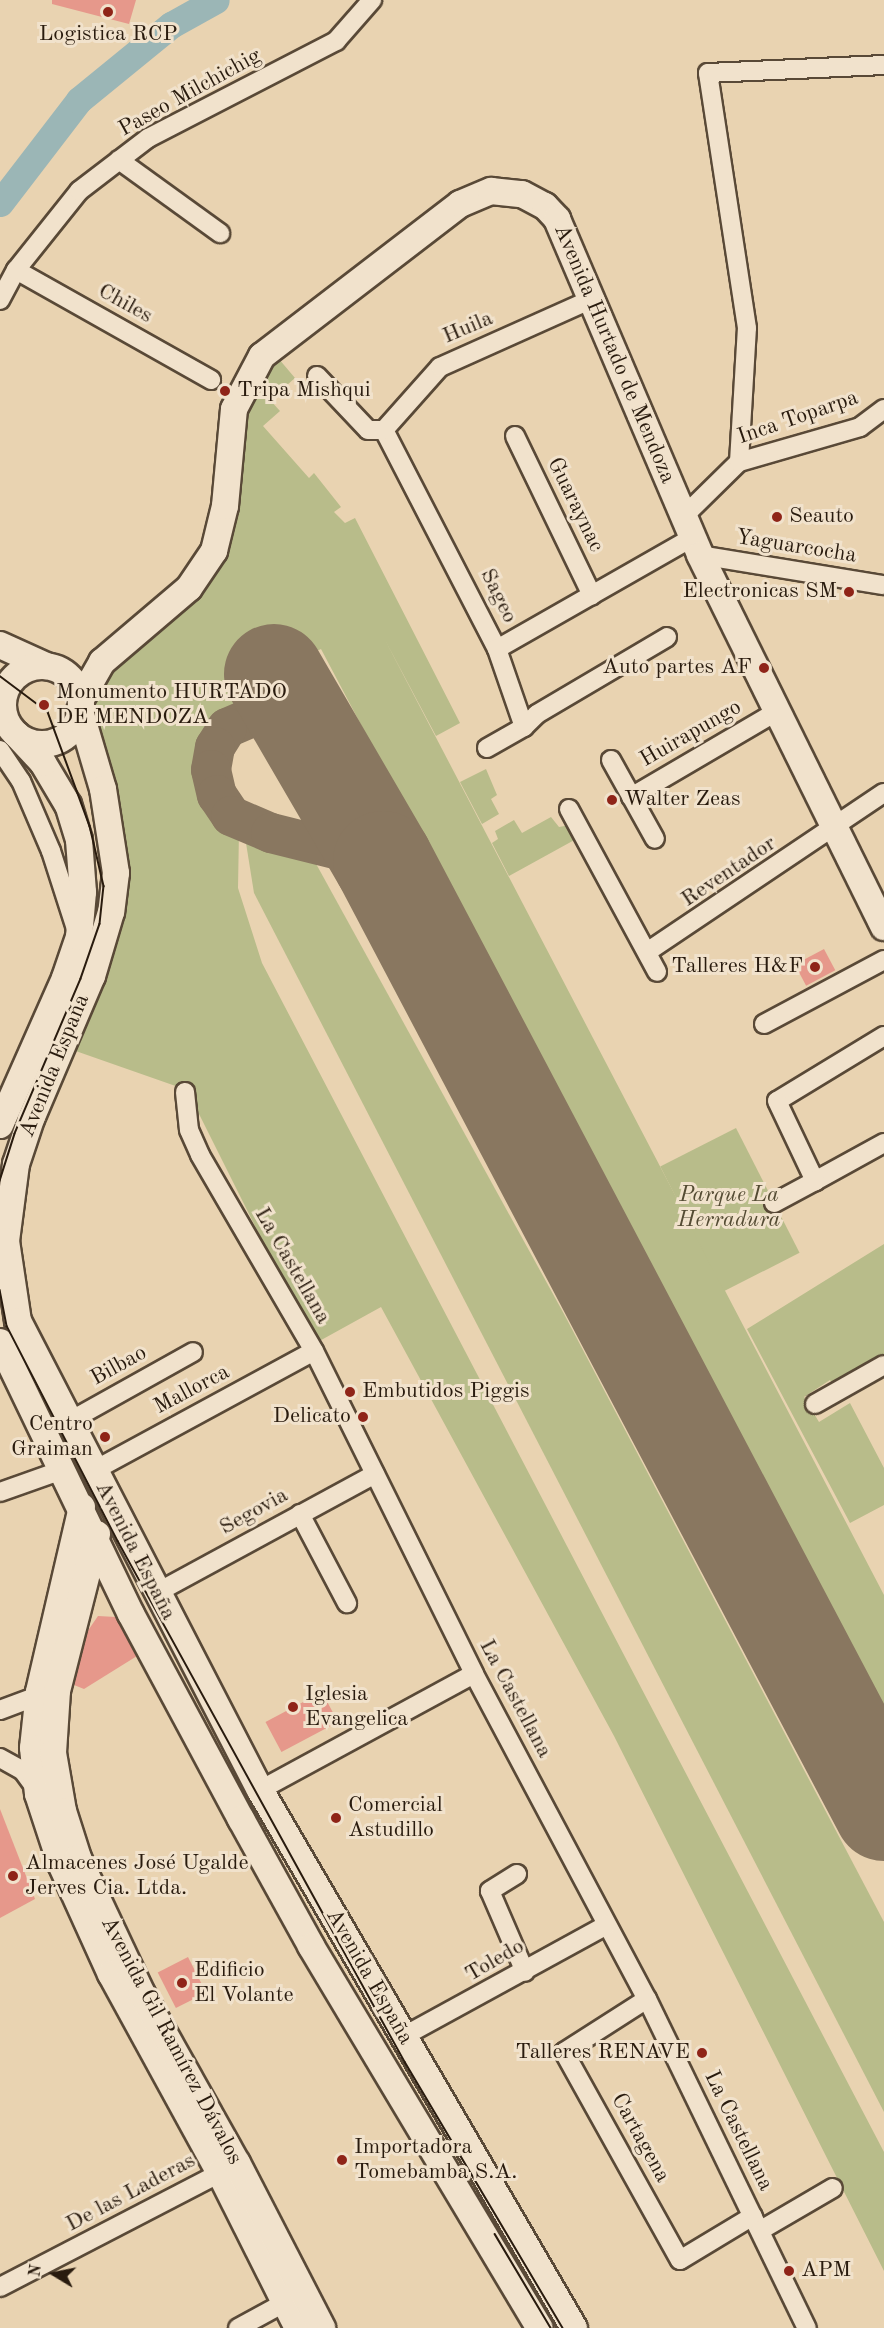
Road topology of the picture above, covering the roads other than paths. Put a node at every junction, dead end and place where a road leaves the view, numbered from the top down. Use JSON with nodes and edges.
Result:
{"nodes":[{"id":1,"x":372,"y":0,"type":"edge"},
{"id":2,"x":884,"y":65,"type":"edge"},
{"id":3,"x":119,"y":160,"type":"junction"},
{"id":4,"x":220,"y":233,"type":"dead end"},
{"id":5,"x":16,"y":270,"type":"junction"},
{"id":6,"x":592,"y":299,"type":"junction"},
{"id":7,"x":0,"y":300,"type":"edge"},
{"id":8,"x":317,"y":376,"type":"dead end"},
{"id":9,"x":211,"y":380,"type":"dead end"},
{"id":10,"x":880,"y":412,"type":"edge"},
{"id":11,"x":384,"y":430,"type":"junction"},
{"id":12,"x":515,"y":435,"type":"dead end"},
{"id":13,"x":739,"y":462,"type":"junction"},
{"id":14,"x":692,"y":536,"type":"junction"},
{"id":15,"x":884,"y":585,"type":"edge"},
{"id":16,"x":592,"y":595,"type":"junction"},
{"id":17,"x":667,"y":636,"type":"dead end"},
{"id":18,"x":0,"y":645,"type":"edge"},
{"id":19,"x":116,"y":649,"type":"junction"},
{"id":20,"x":497,"y":649,"type":"junction"},
{"id":21,"x":50,"y":667,"type":"junction"},
{"id":22,"x":80,"y":705,"type":"junction"},
{"id":23,"x":776,"y":712,"type":"junction"},
{"id":24,"x":524,"y":727,"type":"junction"},
{"id":25,"x":6,"y":731,"type":"edge"},
{"id":26,"x":487,"y":747,"type":"dead end"},
{"id":27,"x":611,"y":760,"type":"dead end"},
{"id":28,"x":884,"y":794,"type":"edge"},
{"id":29,"x":631,"y":798,"type":"junction"},
{"id":30,"x":569,"y":809,"type":"dead end"},
{"id":31,"x":835,"y":830,"type":"junction"},
{"id":32,"x":655,"y":839,"type":"dead end"},
{"id":33,"x":884,"y":927,"type":"edge"},
{"id":34,"x":79,"y":937,"type":"junction"},
{"id":35,"x":647,"y":952,"type":"junction"},
{"id":36,"x":884,"y":960,"type":"edge"},
{"id":37,"x":657,"y":972,"type":"dead end"},
{"id":38,"x":764,"y":1024,"type":"dead end"},
{"id":39,"x":884,"y":1036,"type":"edge"},
{"id":40,"x":185,"y":1092,"type":"dead end"},
{"id":41,"x":0,"y":1125,"type":"edge"},
{"id":42,"x":884,"y":1143,"type":"edge"},
{"id":43,"x":815,"y":1181,"type":"junction"},
{"id":44,"x":774,"y":1203,"type":"dead end"},
{"id":45,"x":0,"y":1342,"type":"edge"},
{"id":46,"x":314,"y":1351,"type":"junction"},
{"id":47,"x":193,"y":1352,"type":"dead end"},
{"id":48,"x":884,"y":1365,"type":"edge"},
{"id":49,"x":815,"y":1404,"type":"dead end"},
{"id":50,"x":68,"y":1422,"type":"junction"},
{"id":51,"x":62,"y":1470,"type":"junction"},
{"id":52,"x":93,"y":1471,"type":"junction"},
{"id":53,"x":375,"y":1474,"type":"junction"},
{"id":54,"x":0,"y":1492,"type":"edge"},
{"id":55,"x":106,"y":1496,"type":"junction"},
{"id":56,"x":82,"y":1506,"type":"junction"},
{"id":57,"x":300,"y":1514,"type":"junction"},
{"id":58,"x":96,"y":1538,"type":"junction"},
{"id":59,"x":156,"y":1593,"type":"junction"},
{"id":60,"x":347,"y":1603,"type":"dead end"},
{"id":61,"x":131,"y":1614,"type":"junction"},
{"id":62,"x":74,"y":1623,"type":"junction"},
{"id":63,"x":474,"y":1674,"type":"junction"},
{"id":64,"x":48,"y":1692,"type":"junction"},
{"id":65,"x":0,"y":1710,"type":"edge"},
{"id":66,"x":0,"y":1758,"type":"edge"},
{"id":67,"x":260,"y":1790,"type":"junction"},
{"id":68,"x":38,"y":1794,"type":"junction"},
{"id":69,"x":517,"y":1874,"type":"dead end"},
{"id":70,"x":607,"y":1925,"type":"junction"},
{"id":71,"x":525,"y":1972,"type":"junction"},
{"id":72,"x":647,"y":1999,"type":"junction"},
{"id":73,"x":149,"y":2026,"type":"junction"},
{"id":74,"x":404,"y":2036,"type":"junction"},
{"id":75,"x":220,"y":2173,"type":"junction"},
{"id":76,"x":833,"y":2188,"type":"dead end"},
{"id":77,"x":757,"y":2223,"type":"junction"},
{"id":78,"x":0,"y":2287,"type":"edge"},
{"id":79,"x":285,"y":2303,"type":"junction"},
{"id":80,"x":238,"y":2328,"type":"edge"},
{"id":81,"x":298,"y":2328,"type":"edge"},
{"id":82,"x":322,"y":2328,"type":"edge"},
{"id":83,"x":540,"y":2328,"type":"edge"},
{"id":84,"x":574,"y":2328,"type":"edge"},
{"id":85,"x":807,"y":2328,"type":"edge"}],
"edges":[{"from":1,"to":3,"type":"street","name":"Paseo Milchichig"},
{"from":2,"to":13,"type":"street"},
{"from":3,"to":4,"type":"street"},
{"from":3,"to":5,"type":"street","name":"Paseo Milchichig"},
{"from":5,"to":7,"type":"street","name":"Paseo Milchichig"},
{"from":5,"to":9,"type":"street","name":"Chiles"},
{"from":6,"to":11,"type":"street","name":"Huila"},
{"from":6,"to":14,"type":"main road","name":"Avenida Hurtado de Mendoza"},
{"from":6,"to":19,"type":"main road","name":"Avenida Hurtado de Mendoza"},
{"from":8,"to":11,"type":"street"},
{"from":10,"to":13,"type":"street","name":"Inca Toparpa"},
{"from":11,"to":20,"type":"street","name":"Sageo"},
{"from":12,"to":16,"type":"street","name":"Guaraynac"},
{"from":13,"to":14,"type":"street","name":"Inca Toparpa"},
{"from":14,"to":15,"type":"street","name":"Yaguarcocha"},
{"from":14,"to":16,"type":"street","name":"Sageo"},
{"from":14,"to":23,"type":"main road","name":"Avenida Hurtado de Mendoza"},
{"from":16,"to":20,"type":"street","name":"Sageo"},
{"from":17,"to":24,"type":"street"},
{"from":18,"to":21,"type":"main road"},
{"from":19,"to":21,"type":"main road","name":"Avenida Hurtado de Mendoza"},
{"from":19,"to":22,"type":"main road","name":"Avenida Hurtado de Mendoza"},
{"from":20,"to":24,"type":"street"},
{"from":21,"to":22,"type":"main road"},
{"from":21,"to":25,"type":"main road"},
{"from":22,"to":25,"type":"main road"},
{"from":22,"to":50,"type":"main road","name":"Avenida España"},
{"from":23,"to":29,"type":"street","name":"Huirapungo"},
{"from":23,"to":31,"type":"main road","name":"Avenida Hurtado de Mendoza"},
{"from":24,"to":26,"type":"street"},
{"from":25,"to":34,"type":"street"},
{"from":25,"to":34,"type":"main road","name":"Avenida España"},
{"from":27,"to":29,"type":"street","name":"Huirapungo"},
{"from":28,"to":31,"type":"street","name":"Reventador"},
{"from":29,"to":32,"type":"street","name":"Huirapungo"},
{"from":30,"to":35,"type":"street"},
{"from":31,"to":33,"type":"main road","name":"Avenida Hurtado de Mendoza"},
{"from":31,"to":35,"type":"street","name":"Reventador"},
{"from":34,"to":41,"type":"main road","name":"Avenida España"},
{"from":35,"to":37,"type":"street"},
{"from":36,"to":38,"type":"street"},
{"from":39,"to":43,"type":"street"},
{"from":40,"to":46,"type":"street","name":"La Castellana"},
{"from":42,"to":43,"type":"street"},
{"from":43,"to":44,"type":"street"},
{"from":45,"to":51,"type":"main road","name":"Avenida España"},
{"from":46,"to":52,"type":"street","name":"Mallorca"},
{"from":46,"to":53,"type":"street","name":"La Castellana"},
{"from":47,"to":50,"type":"street","name":"Bilbao"},
{"from":48,"to":49,"type":"street"},
{"from":50,"to":52,"type":"main road","name":"Avenida España"},
{"from":51,"to":54,"type":"street"},
{"from":51,"to":56,"type":"main road","name":"Avenida España"},
{"from":52,"to":55,"type":"main road","name":"Avenida España"},
{"from":53,"to":57,"type":"street","name":"Segovia"},
{"from":53,"to":63,"type":"street","name":"La Castellana"},
{"from":55,"to":58,"type":"main road","name":"Avenida Gil Ramírez Dávalos"},
{"from":55,"to":59,"type":"main road","name":"Avenida España"},
{"from":56,"to":58,"type":"main road","name":"Avenida España"},
{"from":56,"to":64,"type":"main road","name":"Avenida Gil Ramírez Dávalos"},
{"from":57,"to":59,"type":"street","name":"Segovia"},
{"from":57,"to":60,"type":"street"},
{"from":58,"to":61,"type":"main road","name":"Avenida España"},
{"from":58,"to":62,"type":"main road","name":"Avenida Gil Ramírez Dávalos"},
{"from":59,"to":67,"type":"main road","name":"Avenida España"},
{"from":61,"to":62,"type":"main road"},
{"from":61,"to":83,"type":"main road","name":"Avenida España"},
{"from":62,"to":64,"type":"main road","name":"Avenida Gil Ramírez Dávalos"},
{"from":63,"to":67,"type":"street"},
{"from":63,"to":70,"type":"street","name":"La Castellana"},
{"from":64,"to":65,"type":"street"},
{"from":64,"to":68,"type":"main road","name":"Avenida Gil Ramírez Dávalos"},
{"from":64,"to":73,"type":"main road","name":"Avenida Gil Ramírez Dávalos"},
{"from":66,"to":68,"type":"street"},
{"from":67,"to":74,"type":"main road","name":"Avenida España"},
{"from":68,"to":73,"type":"main road","name":"Avenida Gil Ramírez Dávalos"},
{"from":69,"to":71,"type":"street"},
{"from":70,"to":71,"type":"street","name":"Toledo"},
{"from":70,"to":72,"type":"street","name":"La Castellana"},
{"from":71,"to":74,"type":"street","name":"Toledo"},
{"from":72,"to":77,"type":"street","name":"La Castellana"},
{"from":72,"to":77,"type":"street","name":"Cartagena"},
{"from":73,"to":75,"type":"main road","name":"Avenida Gil Ramírez Dávalos"},
{"from":73,"to":82,"type":"main road","name":"Avenida Gil Ramírez Dávalos"},
{"from":74,"to":84,"type":"main road","name":"Avenida España"},
{"from":75,"to":78,"type":"street","name":"De las Laderas"},
{"from":75,"to":79,"type":"main road","name":"Avenida Gil Ramírez Dávalos"},
{"from":76,"to":77,"type":"street"},
{"from":77,"to":85,"type":"street","name":"La Castellana"},
{"from":79,"to":80,"type":"street"},
{"from":79,"to":81,"type":"main road","name":"Avenida Gil Ramírez Dávalos"}]}
